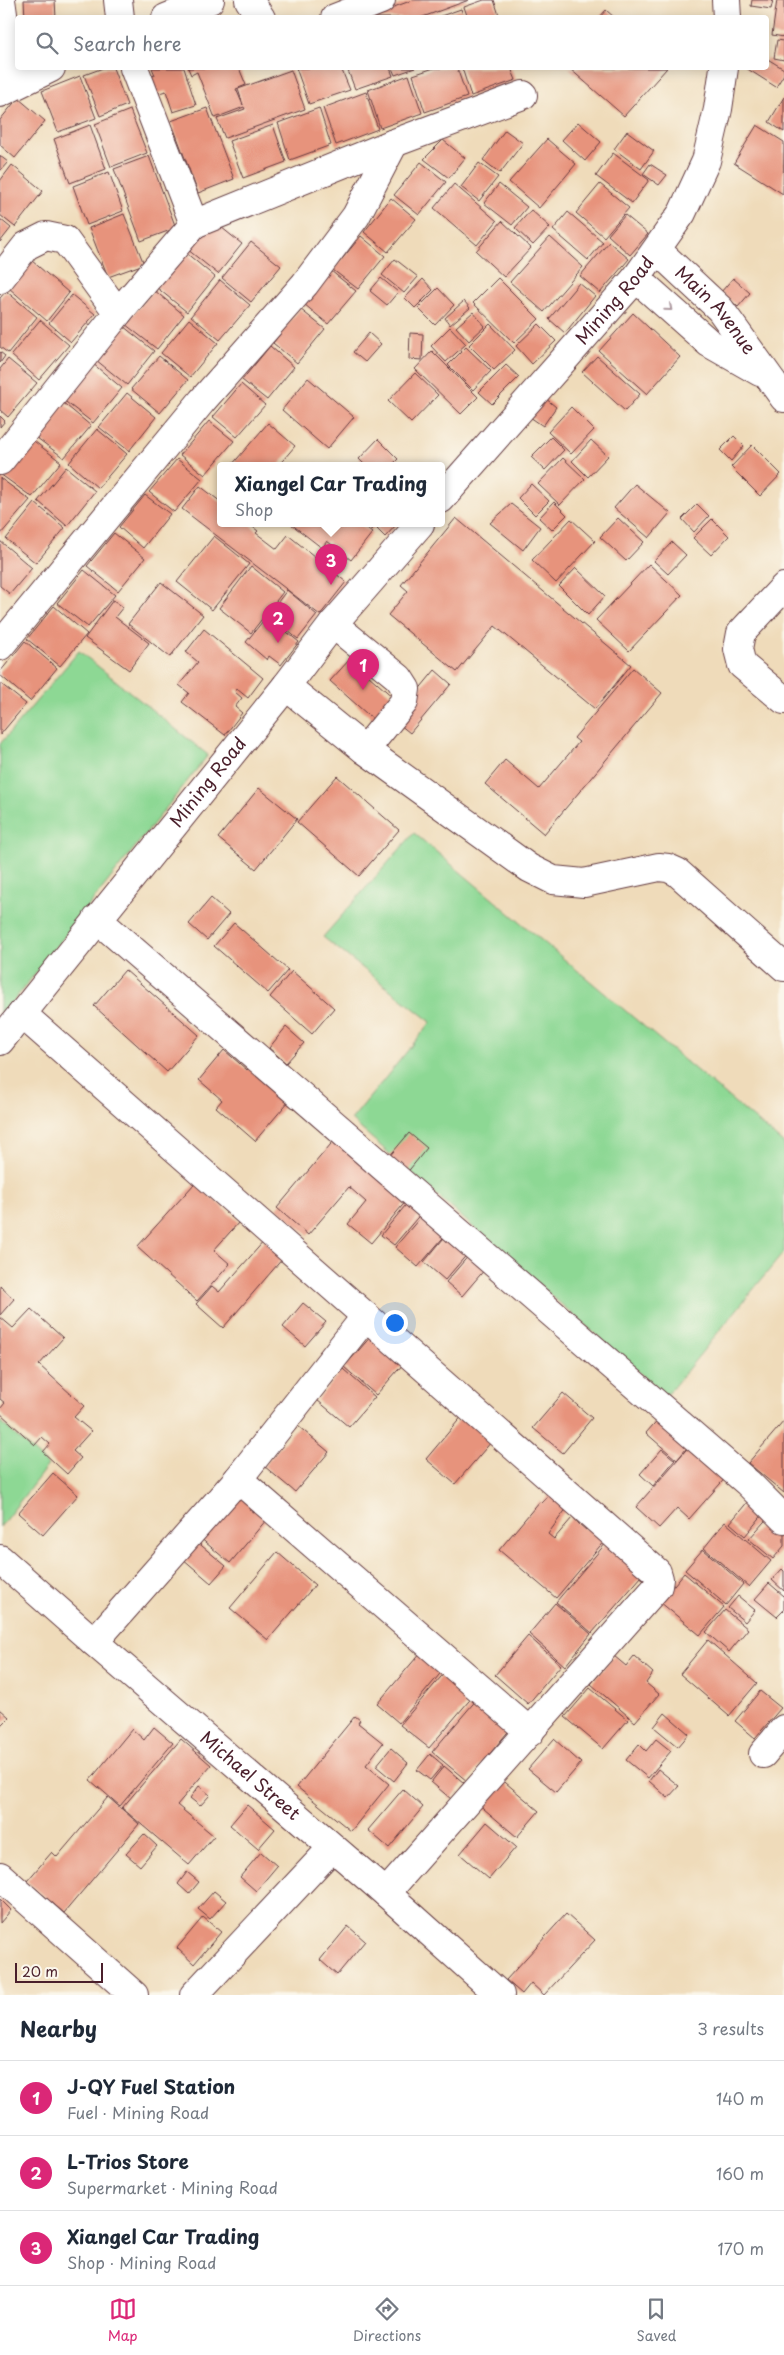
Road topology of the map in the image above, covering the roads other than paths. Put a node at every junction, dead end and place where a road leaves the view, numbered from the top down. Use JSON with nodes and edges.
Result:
{"nodes":[{"id":1,"x":1,"y":0,"type":"edge"},
{"id":2,"x":118,"y":0,"type":"edge"},
{"id":3,"x":210,"y":0,"type":"edge"},
{"id":4,"x":249,"y":0,"type":"edge"},
{"id":5,"x":381,"y":0,"type":"edge"},
{"id":6,"x":726,"y":0,"type":"edge"},
{"id":7,"x":120,"y":15,"type":"edge"},
{"id":8,"x":173,"y":15,"type":"edge"},
{"id":9,"x":259,"y":15,"type":"edge"},
{"id":10,"x":343,"y":15,"type":"edge"},
{"id":11,"x":727,"y":15,"type":"edge"},
{"id":12,"x":48,"y":70,"type":"edge"},
{"id":13,"x":135,"y":70,"type":"edge"},
{"id":14,"x":724,"y":70,"type":"edge"},
{"id":15,"x":7,"y":89,"type":"edge"},
{"id":16,"x":523,"y":95,"type":"dead end"},
{"id":17,"x":394,"y":143,"type":"junction"},
{"id":18,"x":194,"y":224,"type":"junction"},
{"id":19,"x":658,"y":250,"type":"junction"},
{"id":20,"x":636,"y":278,"type":"junction"},
{"id":21,"x":0,"y":279,"type":"edge"},
{"id":22,"x":118,"y":313,"type":"junction"},
{"id":23,"x":766,"y":375,"type":"junction"},
{"id":24,"x":784,"y":398,"type":"edge"},
{"id":25,"x":0,"y":461,"type":"edge"},
{"id":26,"x":445,"y":494,"type":"edge"},
{"id":27,"x":417,"y":527,"type":"edge"},
{"id":28,"x":784,"y":587,"type":"edge"},
{"id":29,"x":333,"y":624,"type":"junction"},
{"id":30,"x":2,"y":638,"type":"edge"},
{"id":31,"x":286,"y":686,"type":"junction"},
{"id":32,"x":784,"y":700,"type":"edge"},
{"id":33,"x":366,"y":750,"type":"junction"},
{"id":34,"x":98,"y":919,"type":"junction"},
{"id":35,"x":784,"y":967,"type":"edge"},
{"id":36,"x":22,"y":1014,"type":"junction"},
{"id":37,"x":0,"y":1041,"type":"edge"},
{"id":38,"x":366,"y":1316,"type":"junction"},
{"id":39,"x":238,"y":1479,"type":"junction"},
{"id":40,"x":784,"y":1519,"type":"edge"},
{"id":41,"x":0,"y":1559,"type":"edge"},
{"id":42,"x":94,"y":1642,"type":"junction"},
{"id":43,"x":784,"y":1729,"type":"edge"},
{"id":44,"x":530,"y":1732,"type":"junction"},
{"id":45,"x":763,"y":1754,"type":"dead end"},
{"id":46,"x":332,"y":1848,"type":"junction"},
{"id":47,"x":0,"y":1876,"type":"edge"},
{"id":48,"x":386,"y":1893,"type":"junction"},
{"id":49,"x":134,"y":1995,"type":"edge"},
{"id":50,"x":194,"y":1995,"type":"edge"},
{"id":51,"x":500,"y":1995,"type":"edge"}],
"edges":[{"from":1,"to":15,"type":"street"},
{"from":2,"to":7,"type":"street"},
{"from":3,"to":8,"type":"street"},
{"from":4,"to":9,"type":"street"},
{"from":5,"to":10,"type":"street"},
{"from":6,"to":11,"type":"street"},
{"from":12,"to":15,"type":"street"},
{"from":13,"to":18,"type":"street"},
{"from":14,"to":19,"type":"street","name":"Mining Road"},
{"from":16,"to":17,"type":"street"},
{"from":17,"to":18,"type":"street"},
{"from":17,"to":30,"type":"street"},
{"from":18,"to":22,"type":"street"},
{"from":19,"to":20,"type":"street","name":"Mining Road"},
{"from":19,"to":23,"type":"street","name":"Main Avenue"},
{"from":20,"to":23,"type":"street","name":"Main Avenue","one_way":true},
{"from":20,"to":26,"type":"street","name":"Mining Road"},
{"from":21,"to":22,"type":"street"},
{"from":22,"to":25,"type":"street"},
{"from":23,"to":24,"type":"street","name":"Main Avenue"},
{"from":27,"to":29,"type":"street","name":"Mining Road"},
{"from":28,"to":32,"type":"street"},
{"from":29,"to":31,"type":"street","name":"Mining Road"},
{"from":29,"to":33,"type":"street"},
{"from":31,"to":33,"type":"street"},
{"from":31,"to":34,"type":"street","name":"Mining Road"},
{"from":33,"to":35,"type":"street"},
{"from":34,"to":36,"type":"street","name":"Mining Road"},
{"from":34,"to":40,"type":"street"},
{"from":36,"to":37,"type":"street","name":"Mining Road"},
{"from":36,"to":38,"type":"street"},
{"from":38,"to":39,"type":"street"},
{"from":38,"to":44,"type":"street"},
{"from":39,"to":42,"type":"street"},
{"from":39,"to":44,"type":"street"},
{"from":41,"to":42,"type":"street","name":"Michael Street"},
{"from":42,"to":46,"type":"street","name":"Michael Street"},
{"from":43,"to":45,"type":"street"},
{"from":44,"to":48,"type":"street"},
{"from":46,"to":48,"type":"street","name":"Michael Street"},
{"from":46,"to":50,"type":"street"},
{"from":47,"to":49,"type":"street"},
{"from":48,"to":51,"type":"street","name":"Michael Street"}]}
